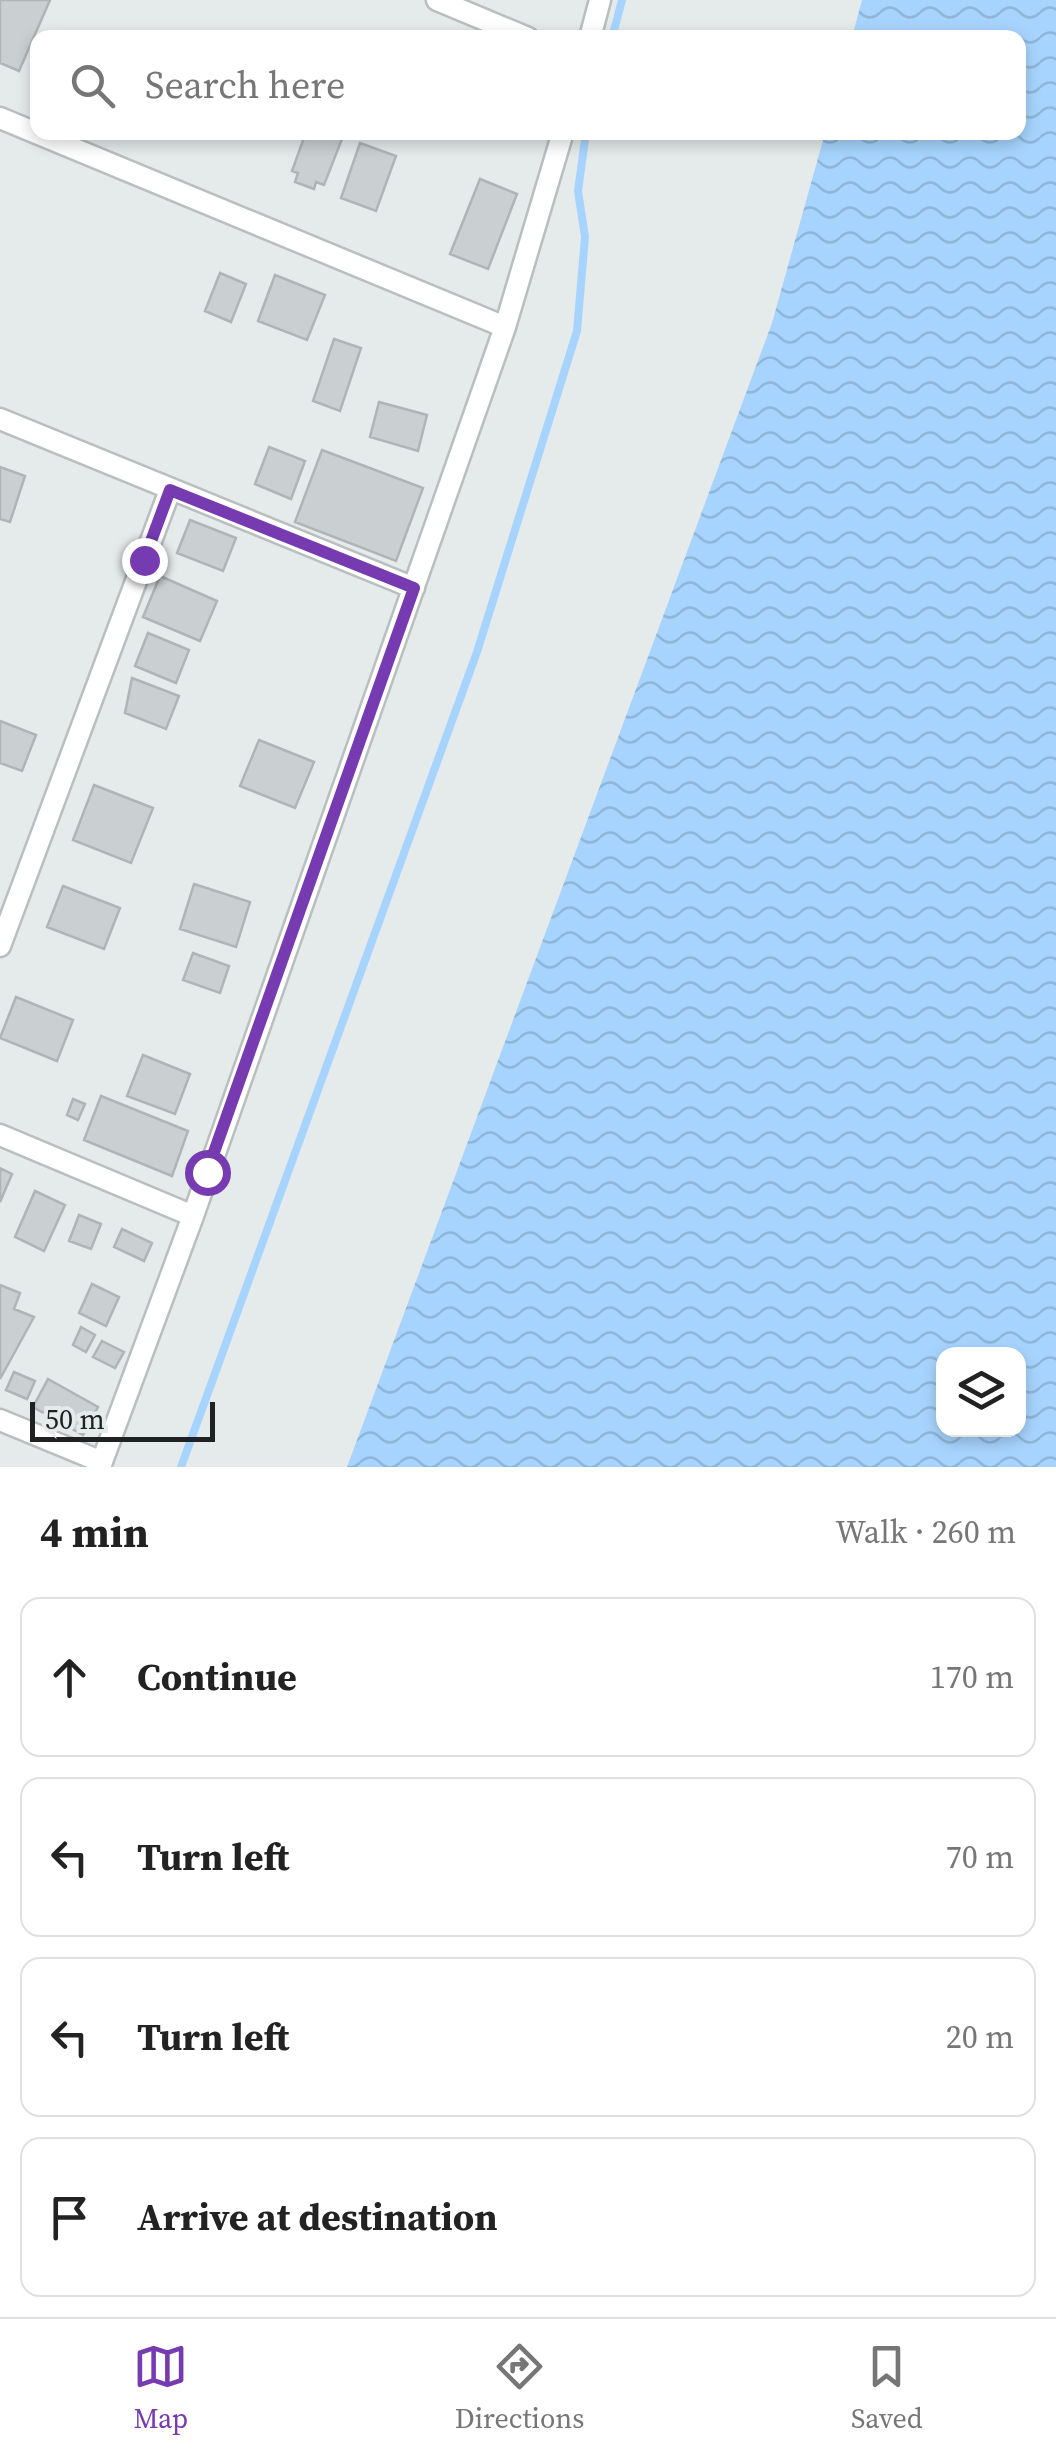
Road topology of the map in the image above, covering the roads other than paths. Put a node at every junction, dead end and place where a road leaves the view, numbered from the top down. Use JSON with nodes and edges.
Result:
{"nodes":[{"id":1,"x":437,"y":0,"type":"edge"},
{"id":2,"x":600,"y":0,"type":"edge"},
{"id":3,"x":509,"y":30,"type":"edge"},
{"id":4,"x":592,"y":30,"type":"edge"},
{"id":5,"x":0,"y":118,"type":"edge"},
{"id":6,"x":30,"y":130,"type":"edge"},
{"id":7,"x":53,"y":140,"type":"edge"},
{"id":8,"x":561,"y":140,"type":"edge"},
{"id":9,"x":505,"y":327,"type":"junction"},
{"id":10,"x":0,"y":418,"type":"edge"},
{"id":11,"x":170,"y":490,"type":"junction"},
{"id":12,"x":414,"y":588,"type":"junction"},
{"id":13,"x":0,"y":946,"type":"edge"},
{"id":14,"x":0,"y":1134,"type":"edge"},
{"id":15,"x":193,"y":1216,"type":"junction"},
{"id":16,"x":0,"y":1420,"type":"edge"},
{"id":17,"x":101,"y":1464,"type":"edge"}],
"edges":[{"from":1,"to":3,"type":"street"},
{"from":2,"to":4,"type":"street"},
{"from":5,"to":6,"type":"street"},
{"from":7,"to":9,"type":"street"},
{"from":8,"to":9,"type":"street"},
{"from":9,"to":12,"type":"street"},
{"from":10,"to":11,"type":"street"},
{"from":11,"to":12,"type":"street"},
{"from":11,"to":13,"type":"street"},
{"from":12,"to":15,"type":"street"},
{"from":14,"to":15,"type":"street"},
{"from":15,"to":17,"type":"street"},
{"from":16,"to":17,"type":"street"}]}
